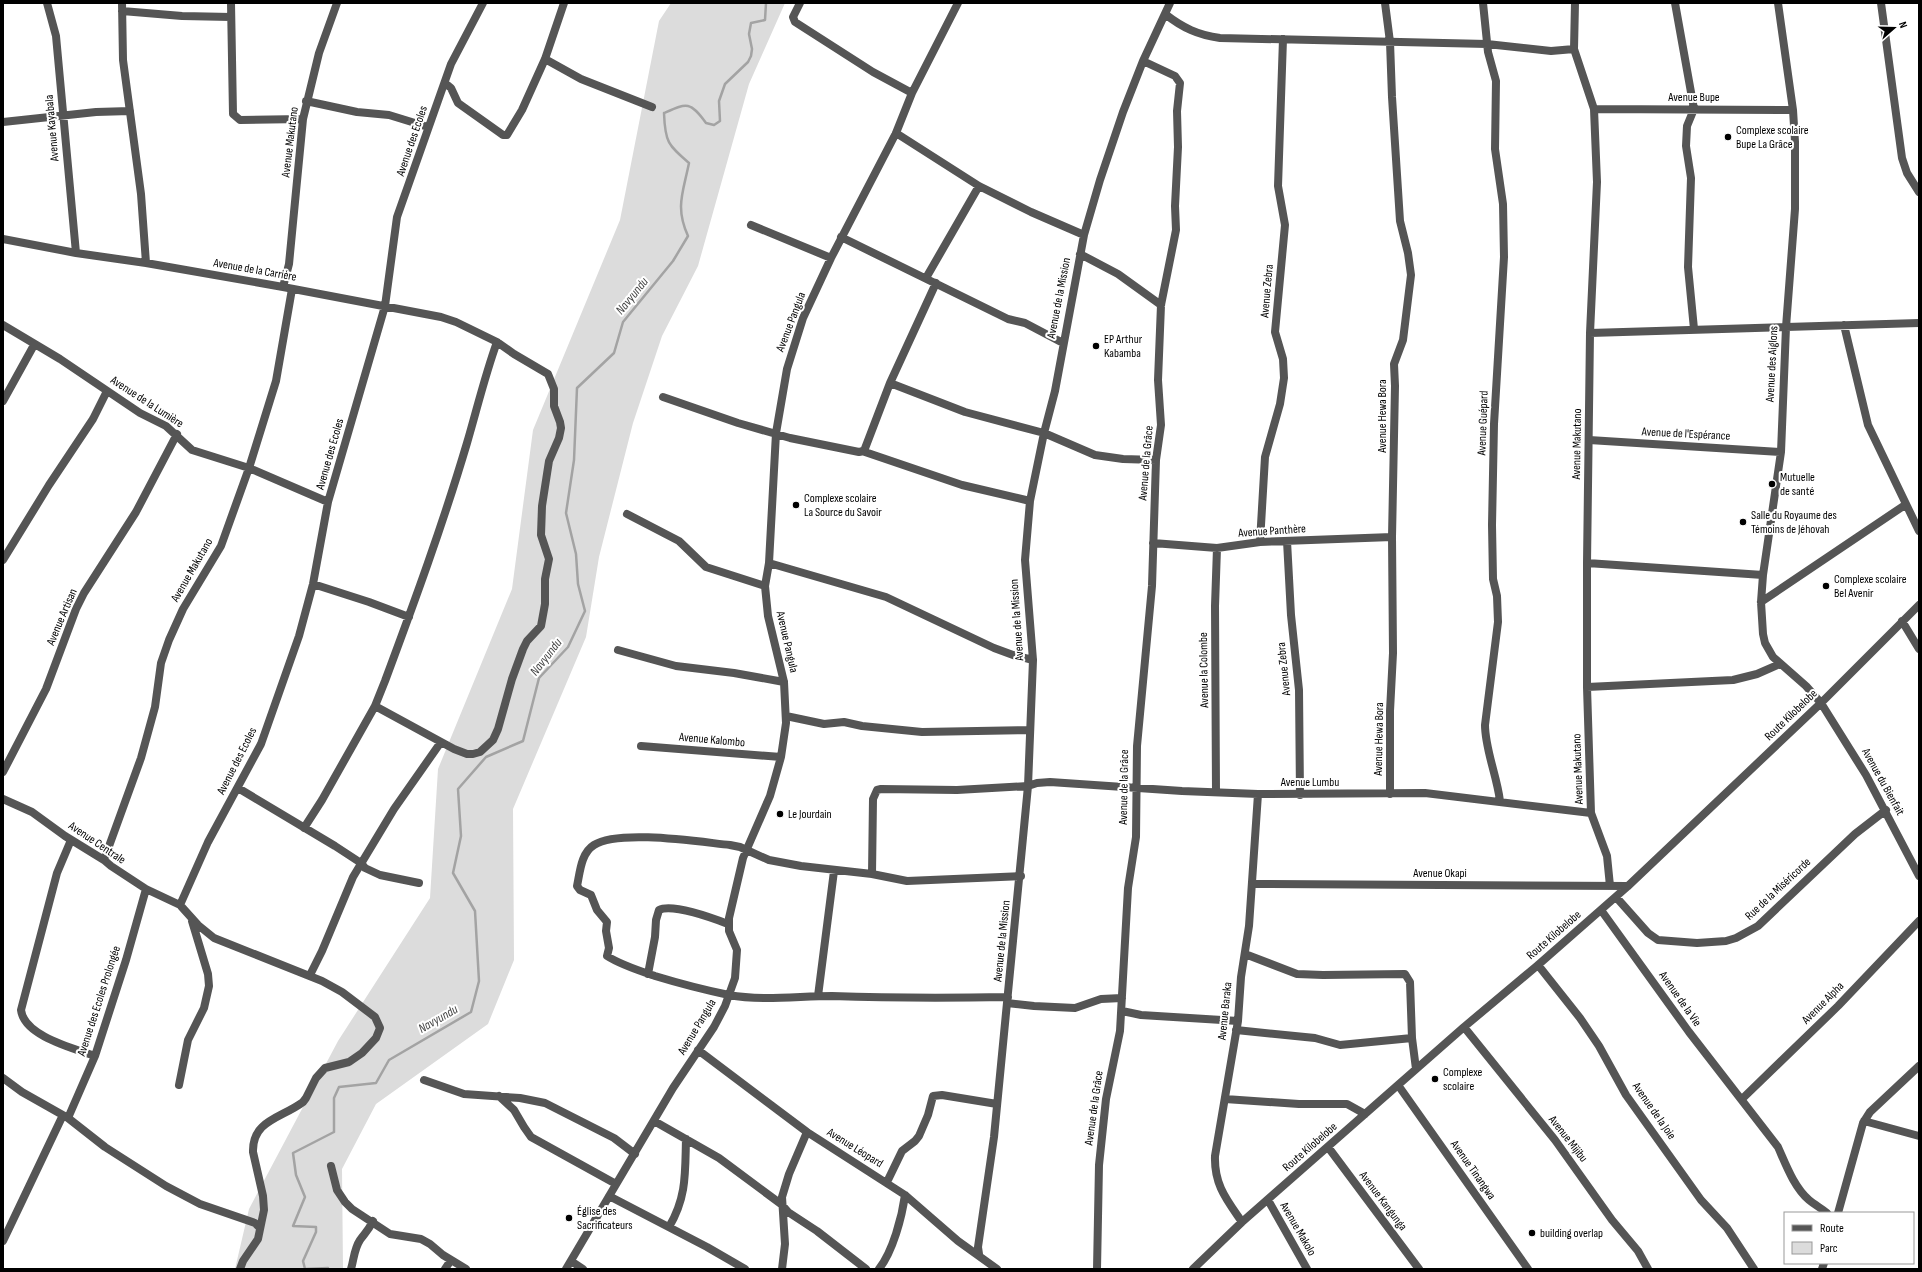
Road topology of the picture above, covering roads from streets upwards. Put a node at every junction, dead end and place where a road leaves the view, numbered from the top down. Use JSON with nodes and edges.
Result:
{"nodes":[{"id":1,"x":47,"y":3,"type":"edge"},
{"id":2,"x":231,"y":3,"type":"edge"},
{"id":3,"x":337,"y":3,"type":"edge"},
{"id":4,"x":483,"y":3,"type":"edge"},
{"id":5,"x":564,"y":3,"type":"edge"},
{"id":6,"x":800,"y":3,"type":"edge"},
{"id":7,"x":958,"y":3,"type":"edge"},
{"id":8,"x":1170,"y":3,"type":"edge"},
{"id":9,"x":1386,"y":3,"type":"edge"},
{"id":10,"x":1483,"y":3,"type":"edge"},
{"id":11,"x":1575,"y":3,"type":"edge"},
{"id":12,"x":1676,"y":3,"type":"edge"},
{"id":13,"x":1778,"y":3,"type":"edge"},
{"id":14,"x":1881,"y":3,"type":"edge"},
{"id":15,"x":122,"y":7,"type":"edge"},
{"id":16,"x":1165,"y":14,"type":"junction"},
{"id":17,"x":231,"y":17,"type":"junction"},
{"id":18,"x":1283,"y":39,"type":"junction"},
{"id":19,"x":1390,"y":42,"type":"junction"},
{"id":20,"x":1487,"y":44,"type":"junction"},
{"id":21,"x":1574,"y":49,"type":"junction"},
{"id":22,"x":545,"y":59,"type":"junction"},
{"id":23,"x":1143,"y":61,"type":"junction"},
{"id":24,"x":445,"y":83,"type":"junction"},
{"id":25,"x":912,"y":93,"type":"junction"},
{"id":26,"x":306,"y":101,"type":"junction"},
{"id":27,"x":652,"y":107,"type":"dead end"},
{"id":28,"x":1594,"y":109,"type":"junction"},
{"id":29,"x":1694,"y":109,"type":"junction"},
{"id":30,"x":1793,"y":110,"type":"junction"},
{"id":31,"x":130,"y":111,"type":"junction"},
{"id":32,"x":63,"y":115,"type":"junction"},
{"id":33,"x":303,"y":119,"type":"junction"},
{"id":34,"x":3,"y":122,"type":"edge"},
{"id":35,"x":428,"y":127,"type":"junction"},
{"id":36,"x":896,"y":133,"type":"junction"},
{"id":37,"x":979,"y":186,"type":"junction"},
{"id":38,"x":1918,"y":191,"type":"edge"},
{"id":39,"x":751,"y":225,"type":"dead end"},
{"id":40,"x":1084,"y":235,"type":"junction"},
{"id":41,"x":841,"y":237,"type":"junction"},
{"id":42,"x":3,"y":239,"type":"edge"},
{"id":43,"x":76,"y":253,"type":"junction"},
{"id":44,"x":1080,"y":254,"type":"junction"},
{"id":45,"x":831,"y":258,"type":"junction"},
{"id":46,"x":146,"y":263,"type":"junction"},
{"id":47,"x":926,"y":278,"type":"junction"},
{"id":48,"x":936,"y":283,"type":"junction"},
{"id":49,"x":283,"y":287,"type":"junction"},
{"id":50,"x":292,"y":289,"type":"junction"},
{"id":51,"x":1161,"y":305,"type":"junction"},
{"id":52,"x":385,"y":306,"type":"junction"},
{"id":53,"x":1919,"y":323,"type":"edge"},
{"id":54,"x":3,"y":325,"type":"edge"},
{"id":55,"x":1844,"y":326,"type":"junction"},
{"id":56,"x":1786,"y":328,"type":"junction"},
{"id":57,"x":1694,"y":329,"type":"junction"},
{"id":58,"x":1590,"y":334,"type":"junction"},
{"id":59,"x":497,"y":342,"type":"junction"},
{"id":60,"x":1063,"y":343,"type":"junction"},
{"id":61,"x":34,"y":345,"type":"junction"},
{"id":62,"x":890,"y":383,"type":"junction"},
{"id":63,"x":107,"y":391,"type":"junction"},
{"id":64,"x":663,"y":397,"type":"dead end"},
{"id":65,"x":3,"y":401,"type":"edge"},
{"id":66,"x":776,"y":433,"type":"junction"},
{"id":67,"x":1044,"y":433,"type":"junction"},
{"id":68,"x":177,"y":434,"type":"junction"},
{"id":69,"x":1589,"y":440,"type":"junction"},
{"id":70,"x":862,"y":451,"type":"junction"},
{"id":71,"x":1781,"y":452,"type":"junction"},
{"id":72,"x":1156,"y":460,"type":"junction"},
{"id":73,"x":249,"y":468,"type":"junction"},
{"id":74,"x":1030,"y":500,"type":"junction"},
{"id":75,"x":328,"y":502,"type":"junction"},
{"id":76,"x":1905,"y":505,"type":"junction"},
{"id":77,"x":628,"y":514,"type":"dead end"},
{"id":78,"x":1919,"y":531,"type":"edge"},
{"id":79,"x":1392,"y":536,"type":"junction"},
{"id":80,"x":1287,"y":541,"type":"junction"},
{"id":81,"x":1260,"y":542,"type":"junction"},
{"id":82,"x":1153,"y":543,"type":"junction"},
{"id":83,"x":1217,"y":548,"type":"junction"},
{"id":84,"x":3,"y":560,"type":"edge"},
{"id":85,"x":769,"y":563,"type":"junction"},
{"id":86,"x":1587,"y":563,"type":"junction"},
{"id":87,"x":1763,"y":575,"type":"junction"},
{"id":88,"x":313,"y":584,"type":"junction"},
{"id":89,"x":766,"y":586,"type":"junction"},
{"id":90,"x":1761,"y":602,"type":"junction"},
{"id":91,"x":1919,"y":605,"type":"edge"},
{"id":92,"x":409,"y":617,"type":"junction"},
{"id":93,"x":1902,"y":621,"type":"junction"},
{"id":94,"x":1919,"y":649,"type":"edge"},
{"id":95,"x":618,"y":650,"type":"dead end"},
{"id":96,"x":1033,"y":660,"type":"junction"},
{"id":97,"x":1780,"y":664,"type":"junction"},
{"id":98,"x":784,"y":682,"type":"junction"},
{"id":99,"x":1587,"y":687,"type":"junction"},
{"id":100,"x":1821,"y":703,"type":"junction"},
{"id":101,"x":375,"y":706,"type":"junction"},
{"id":102,"x":786,"y":716,"type":"junction"},
{"id":103,"x":1030,"y":730,"type":"junction"},
{"id":104,"x":441,"y":742,"type":"junction"},
{"id":105,"x":641,"y":746,"type":"dead end"},
{"id":106,"x":781,"y":757,"type":"junction"},
{"id":107,"x":3,"y":772,"type":"edge"},
{"id":108,"x":1028,"y":786,"type":"junction"},
{"id":109,"x":238,"y":788,"type":"junction"},
{"id":110,"x":1136,"y":788,"type":"junction"},
{"id":111,"x":1216,"y":792,"type":"junction"},
{"id":112,"x":1258,"y":794,"type":"junction"},
{"id":113,"x":1300,"y":794,"type":"junction"},
{"id":114,"x":1390,"y":794,"type":"junction"},
{"id":115,"x":3,"y":799,"type":"edge"},
{"id":116,"x":1500,"y":801,"type":"junction"},
{"id":117,"x":1886,"y":810,"type":"junction"},
{"id":118,"x":1591,"y":813,"type":"junction"},
{"id":119,"x":304,"y":828,"type":"junction"},
{"id":120,"x":71,"y":840,"type":"junction"},
{"id":121,"x":746,"y":850,"type":"junction"},
{"id":122,"x":104,"y":860,"type":"junction"},
{"id":123,"x":361,"y":863,"type":"junction"},
{"id":124,"x":834,"y":871,"type":"junction"},
{"id":125,"x":872,"y":874,"type":"junction"},
{"id":126,"x":1021,"y":876,"type":"junction"},
{"id":127,"x":1919,"y":876,"type":"edge"},
{"id":128,"x":419,"y":883,"type":"dead end"},
{"id":129,"x":1252,"y":884,"type":"junction"},
{"id":130,"x":1610,"y":886,"type":"junction"},
{"id":131,"x":1628,"y":886,"type":"junction"},
{"id":132,"x":146,"y":889,"type":"junction"},
{"id":133,"x":1616,"y":897,"type":"junction"},
{"id":134,"x":180,"y":905,"type":"junction"},
{"id":135,"x":1601,"y":910,"type":"junction"},
{"id":136,"x":190,"y":916,"type":"junction"},
{"id":137,"x":1919,"y":921,"type":"edge"},
{"id":138,"x":728,"y":924,"type":"junction"},
{"id":139,"x":1245,"y":954,"type":"junction"},
{"id":140,"x":1538,"y":965,"type":"junction"},
{"id":141,"x":648,"y":974,"type":"junction"},
{"id":142,"x":310,"y":975,"type":"junction"},
{"id":143,"x":729,"y":995,"type":"junction"},
{"id":144,"x":818,"y":996,"type":"junction"},
{"id":145,"x":1122,"y":998,"type":"junction"},
{"id":146,"x":1007,"y":1000,"type":"junction"},
{"id":147,"x":1122,"y":1011,"type":"junction"},
{"id":148,"x":1238,"y":1021,"type":"junction"},
{"id":149,"x":1464,"y":1027,"type":"junction"},
{"id":150,"x":1236,"y":1030,"type":"junction"},
{"id":151,"x":1412,"y":1038,"type":"junction"},
{"id":152,"x":698,"y":1050,"type":"junction"},
{"id":153,"x":95,"y":1056,"type":"junction"},
{"id":154,"x":1919,"y":1066,"type":"edge"},
{"id":155,"x":1416,"y":1069,"type":"junction"},
{"id":156,"x":3,"y":1078,"type":"edge"},
{"id":157,"x":424,"y":1080,"type":"dead end"},
{"id":158,"x":179,"y":1085,"type":"dead end"},
{"id":159,"x":1398,"y":1085,"type":"junction"},
{"id":160,"x":499,"y":1096,"type":"junction"},
{"id":161,"x":1225,"y":1099,"type":"junction"},
{"id":162,"x":1742,"y":1100,"type":"junction"},
{"id":163,"x":997,"y":1104,"type":"junction"},
{"id":164,"x":1365,"y":1114,"type":"junction"},
{"id":165,"x":66,"y":1116,"type":"junction"},
{"id":166,"x":654,"y":1121,"type":"junction"},
{"id":167,"x":1864,"y":1121,"type":"junction"},
{"id":168,"x":807,"y":1132,"type":"junction"},
{"id":169,"x":1919,"y":1136,"type":"edge"},
{"id":170,"x":686,"y":1139,"type":"junction"},
{"id":171,"x":1328,"y":1148,"type":"junction"},
{"id":172,"x":635,"y":1154,"type":"junction"},
{"id":173,"x":331,"y":1166,"type":"dead end"},
{"id":174,"x":887,"y":1182,"type":"junction"},
{"id":175,"x":616,"y":1184,"type":"junction"},
{"id":176,"x":905,"y":1195,"type":"junction"},
{"id":177,"x":609,"y":1196,"type":"junction"},
{"id":178,"x":1268,"y":1200,"type":"junction"},
{"id":179,"x":781,"y":1204,"type":"junction"},
{"id":180,"x":1826,"y":1212,"type":"edge"},
{"id":181,"x":1838,"y":1212,"type":"edge"},
{"id":182,"x":373,"y":1221,"type":"junction"},
{"id":183,"x":1242,"y":1222,"type":"junction"},
{"id":184,"x":259,"y":1227,"type":"junction"},
{"id":185,"x":669,"y":1227,"type":"junction"},
{"id":186,"x":3,"y":1241,"type":"edge"},
{"id":187,"x":979,"y":1254,"type":"junction"},
{"id":188,"x":451,"y":1260,"type":"junction"},
{"id":189,"x":571,"y":1261,"type":"junction"},
{"id":190,"x":240,"y":1269,"type":"edge"},
{"id":191,"x":351,"y":1269,"type":"edge"},
{"id":192,"x":445,"y":1269,"type":"edge"},
{"id":193,"x":466,"y":1269,"type":"edge"},
{"id":194,"x":566,"y":1269,"type":"edge"},
{"id":195,"x":583,"y":1269,"type":"edge"},
{"id":196,"x":745,"y":1269,"type":"edge"},
{"id":197,"x":782,"y":1269,"type":"edge"},
{"id":198,"x":866,"y":1269,"type":"edge"},
{"id":199,"x":879,"y":1269,"type":"edge"},
{"id":200,"x":997,"y":1269,"type":"edge"},
{"id":201,"x":1097,"y":1269,"type":"edge"},
{"id":202,"x":1193,"y":1269,"type":"edge"},
{"id":203,"x":1308,"y":1269,"type":"edge"},
{"id":204,"x":1418,"y":1269,"type":"edge"},
{"id":205,"x":1528,"y":1269,"type":"edge"},
{"id":206,"x":1648,"y":1269,"type":"edge"},
{"id":207,"x":1754,"y":1269,"type":"edge"}],
"edges":[{"from":1,"to":32,"type":"street","name":"Avenue Kayabala"},
{"from":2,"to":17,"type":"street"},
{"from":3,"to":26,"type":"street","name":"Avenue Makutano"},
{"from":4,"to":24,"type":"street","name":"Avenue des Ecoles"},
{"from":5,"to":22,"type":"street"},
{"from":6,"to":25,"type":"street"},
{"from":7,"to":25,"type":"street","name":"Avenue Pangula"},
{"from":8,"to":16,"type":"street","name":"Avenue de la Mission"},
{"from":9,"to":19,"type":"street","name":"Avenue Hewa Bora"},
{"from":10,"to":20,"type":"street","name":"Avenue Guépard"},
{"from":11,"to":21,"type":"street","name":"Avenue Makutano"},
{"from":12,"to":29,"type":"street"},
{"from":13,"to":30,"type":"street","name":"Avenue des Aiglons"},
{"from":14,"to":38,"type":"street"},
{"from":15,"to":17,"type":"street"},
{"from":15,"to":31,"type":"street"},
{"from":16,"to":18,"type":"street"},
{"from":16,"to":23,"type":"street","name":"Avenue de la Mission"},
{"from":17,"to":33,"type":"street"},
{"from":18,"to":19,"type":"street"},
{"from":18,"to":81,"type":"street","name":"Avenue Zebra"},
{"from":19,"to":20,"type":"street"},
{"from":19,"to":79,"type":"street","name":"Avenue Hewa Bora"},
{"from":20,"to":21,"type":"street"},
{"from":20,"to":116,"type":"street","name":"Avenue Guépard"},
{"from":21,"to":28,"type":"street","name":"Avenue Makutano"},
{"from":22,"to":24,"type":"street"},
{"from":22,"to":27,"type":"street"},
{"from":23,"to":40,"type":"street","name":"Avenue de la Mission"},
{"from":23,"to":51,"type":"street","name":"Avenue de la Grâce"},
{"from":24,"to":35,"type":"street","name":"Avenue des Ecoles"},
{"from":25,"to":36,"type":"street","name":"Avenue Pangula"},
{"from":26,"to":33,"type":"street","name":"Avenue Makutano"},
{"from":26,"to":35,"type":"street"},
{"from":28,"to":29,"type":"street","name":"Avenue Bupe"},
{"from":28,"to":58,"type":"street","name":"Avenue Makutano"},
{"from":29,"to":30,"type":"street","name":"Avenue Bupe"},
{"from":29,"to":57,"type":"street"},
{"from":30,"to":56,"type":"street","name":"Avenue des Aiglons"},
{"from":31,"to":32,"type":"street"},
{"from":31,"to":46,"type":"street"},
{"from":32,"to":34,"type":"street"},
{"from":32,"to":43,"type":"street","name":"Avenue Kayabala"},
{"from":33,"to":49,"type":"street","name":"Avenue Makutano"},
{"from":35,"to":52,"type":"street","name":"Avenue des Ecoles"},
{"from":36,"to":37,"type":"street"},
{"from":36,"to":41,"type":"street","name":"Avenue Pangula"},
{"from":37,"to":40,"type":"street"},
{"from":37,"to":47,"type":"street"},
{"from":39,"to":45,"type":"street"},
{"from":40,"to":44,"type":"street","name":"Avenue de la Mission"},
{"from":41,"to":45,"type":"street","name":"Avenue Pangula"},
{"from":41,"to":47,"type":"street"},
{"from":42,"to":43,"type":"street","name":"Avenue de la Carrière"},
{"from":43,"to":46,"type":"street","name":"Avenue de la Carrière"},
{"from":44,"to":51,"type":"street"},
{"from":44,"to":60,"type":"street","name":"Avenue de la Mission"},
{"from":45,"to":66,"type":"street","name":"Avenue Pangula"},
{"from":46,"to":49,"type":"street","name":"Avenue de la Carrière"},
{"from":47,"to":48,"type":"street"},
{"from":48,"to":60,"type":"street"},
{"from":48,"to":62,"type":"street"},
{"from":49,"to":50,"type":"street","name":"Avenue de la Carrière"},
{"from":50,"to":52,"type":"street","name":"Avenue de la Carrière"},
{"from":50,"to":73,"type":"street","name":"Avenue Makutano"},
{"from":51,"to":72,"type":"street","name":"Avenue de la Grâce"},
{"from":52,"to":59,"type":"street","name":"Avenue de la Carrière"},
{"from":52,"to":75,"type":"street","name":"Avenue des Ecoles"},
{"from":53,"to":55,"type":"street"},
{"from":54,"to":61,"type":"street","name":"Avenue de la Lumière"},
{"from":55,"to":56,"type":"street"},
{"from":55,"to":76,"type":"street"},
{"from":56,"to":57,"type":"street"},
{"from":56,"to":71,"type":"street","name":"Avenue des Aiglons"},
{"from":57,"to":58,"type":"street"},
{"from":58,"to":69,"type":"street","name":"Avenue Makutano"},
{"from":59,"to":92,"type":"street"},
{"from":59,"to":104,"type":"street","name":"Avenue de la Carrière"},
{"from":60,"to":67,"type":"street","name":"Avenue de la Mission"},
{"from":61,"to":63,"type":"street","name":"Avenue de la Lumière"},
{"from":61,"to":65,"type":"street"},
{"from":62,"to":67,"type":"street"},
{"from":62,"to":70,"type":"street"},
{"from":63,"to":68,"type":"street","name":"Avenue de la Lumière"},
{"from":63,"to":84,"type":"street"},
{"from":64,"to":66,"type":"street"},
{"from":66,"to":70,"type":"street"},
{"from":66,"to":85,"type":"street","name":"Avenue Pangula"},
{"from":67,"to":72,"type":"street"},
{"from":67,"to":74,"type":"street","name":"Avenue de la Mission"},
{"from":68,"to":73,"type":"street","name":"Avenue de la Lumière"},
{"from":68,"to":107,"type":"street","name":"Avenue Artisan"},
{"from":69,"to":71,"type":"street","name":"Avenue de l'Espérance"},
{"from":69,"to":86,"type":"street","name":"Avenue Makutano"},
{"from":70,"to":74,"type":"street"},
{"from":71,"to":87,"type":"street","name":"Avenue des Aiglons"},
{"from":72,"to":82,"type":"street","name":"Avenue de la Grâce"},
{"from":73,"to":75,"type":"street","name":"Avenue de la Lumière"},
{"from":73,"to":122,"type":"street","name":"Avenue Makutano"},
{"from":74,"to":96,"type":"street","name":"Avenue de la Mission"},
{"from":75,"to":88,"type":"street","name":"Avenue des Ecoles"},
{"from":76,"to":78,"type":"street"},
{"from":76,"to":90,"type":"street"},
{"from":77,"to":89,"type":"street"},
{"from":79,"to":80,"type":"street","name":"Avenue Panthère"},
{"from":79,"to":114,"type":"street","name":"Avenue Hewa Bora"},
{"from":80,"to":81,"type":"street","name":"Avenue Panthère"},
{"from":80,"to":113,"type":"street","name":"Avenue Zebra"},
{"from":81,"to":83,"type":"street","name":"Avenue Panthère"},
{"from":82,"to":83,"type":"street","name":"Avenue Panthère"},
{"from":82,"to":110,"type":"street","name":"Avenue de la Grâce"},
{"from":83,"to":111,"type":"street","name":"Avenue la Colombe"},
{"from":85,"to":89,"type":"street","name":"Avenue Pangula"},
{"from":85,"to":96,"type":"street"},
{"from":86,"to":87,"type":"street"},
{"from":86,"to":99,"type":"street","name":"Avenue Makutano"},
{"from":87,"to":90,"type":"street","name":"Avenue des Aiglons"},
{"from":88,"to":92,"type":"street"},
{"from":88,"to":109,"type":"street","name":"Avenue des Ecoles"},
{"from":89,"to":98,"type":"street","name":"Avenue Pangula"},
{"from":90,"to":97,"type":"street","name":"Avenue des Aiglons"},
{"from":91,"to":93,"type":"street","name":"Route Kilobelobe"},
{"from":92,"to":101,"type":"street"},
{"from":93,"to":94,"type":"street"},
{"from":93,"to":100,"type":"street","name":"Route Kilobelobe"},
{"from":95,"to":98,"type":"street"},
{"from":96,"to":103,"type":"street","name":"Avenue de la Mission"},
{"from":97,"to":99,"type":"street"},
{"from":97,"to":100,"type":"street","name":"Avenue des Aiglons"},
{"from":98,"to":102,"type":"street","name":"Avenue Pangula"},
{"from":99,"to":118,"type":"street","name":"Avenue Makutano"},
{"from":100,"to":117,"type":"street","name":"Avenue du Bienfait"},
{"from":100,"to":131,"type":"street","name":"Route Kilobelobe"},
{"from":101,"to":104,"type":"street","name":"Avenue de la Carrière"},
{"from":101,"to":119,"type":"street"},
{"from":102,"to":103,"type":"street"},
{"from":102,"to":106,"type":"street","name":"Avenue Pangula"},
{"from":103,"to":108,"type":"street","name":"Avenue de la Mission"},
{"from":104,"to":123,"type":"street"},
{"from":105,"to":106,"type":"street","name":"Avenue Kalombo"},
{"from":106,"to":121,"type":"street","name":"Avenue Pangula"},
{"from":108,"to":110,"type":"street","name":"Avenue Lumbu"},
{"from":108,"to":125,"type":"street","name":"Avenue Lumbu"},
{"from":108,"to":126,"type":"street","name":"Avenue de la Mission"},
{"from":109,"to":119,"type":"street"},
{"from":109,"to":134,"type":"street","name":"Avenue des Ecoles"},
{"from":110,"to":111,"type":"street","name":"Avenue Lumbu"},
{"from":110,"to":145,"type":"street","name":"Avenue de la Grâce"},
{"from":111,"to":112,"type":"street","name":"Avenue Lumbu"},
{"from":112,"to":113,"type":"street","name":"Avenue Lumbu"},
{"from":112,"to":129,"type":"street","name":"Avenue Baraka"},
{"from":113,"to":114,"type":"street","name":"Avenue Lumbu"},
{"from":114,"to":116,"type":"street","name":"Avenue Lumbu"},
{"from":115,"to":120,"type":"street","name":"Avenue Centrale"},
{"from":116,"to":118,"type":"street","name":"Avenue Lumbu"},
{"from":117,"to":127,"type":"street","name":"Avenue du Bienfait"},
{"from":117,"to":133,"type":"street","name":"Rue de la Miséricorde"},
{"from":118,"to":130,"type":"street","name":"Avenue Makutano"},
{"from":119,"to":123,"type":"street"},
{"from":120,"to":122,"type":"street","name":"Avenue Centrale"},
{"from":120,"to":153,"type":"street"},
{"from":121,"to":124,"type":"street"},
{"from":121,"to":138,"type":"street","name":"Avenue Pangula"},
{"from":121,"to":141,"type":"street"},
{"from":122,"to":132,"type":"street","name":"Avenue Centrale"},
{"from":123,"to":128,"type":"street"},
{"from":123,"to":142,"type":"street"},
{"from":124,"to":125,"type":"street"},
{"from":124,"to":144,"type":"street"},
{"from":125,"to":126,"type":"street"},
{"from":126,"to":146,"type":"street","name":"Avenue de la Mission"},
{"from":129,"to":130,"type":"street","name":"Avenue Okapi"},
{"from":129,"to":139,"type":"street","name":"Avenue Baraka"},
{"from":130,"to":131,"type":"street","name":"Avenue Okapi"},
{"from":131,"to":133,"type":"street","name":"Route Kilobelobe"},
{"from":132,"to":134,"type":"street","name":"Avenue Centrale"},
{"from":132,"to":153,"type":"street","name":"Avenue des Ecoles Prolongée"},
{"from":133,"to":135,"type":"street","name":"Route Kilobelobe"},
{"from":134,"to":136,"type":"street"},
{"from":135,"to":140,"type":"street","name":"Route Kilobelobe"},
{"from":135,"to":162,"type":"street","name":"Avenue de la Vie"},
{"from":136,"to":142,"type":"street"},
{"from":136,"to":158,"type":"street"},
{"from":137,"to":162,"type":"street","name":"Avenue Alpha"},
{"from":138,"to":141,"type":"street"},
{"from":138,"to":143,"type":"street","name":"Avenue Pangula"},
{"from":139,"to":148,"type":"street","name":"Avenue Baraka"},
{"from":139,"to":151,"type":"street"},
{"from":140,"to":149,"type":"street","name":"Route Kilobelobe"},
{"from":140,"to":207,"type":"street","name":"Avenue de la Joie"},
{"from":141,"to":143,"type":"street"},
{"from":142,"to":184,"type":"street"},
{"from":143,"to":144,"type":"street"},
{"from":143,"to":152,"type":"street","name":"Avenue Pangula"},
{"from":144,"to":146,"type":"street"},
{"from":145,"to":146,"type":"street"},
{"from":145,"to":147,"type":"street","name":"Avenue de la Grâce"},
{"from":146,"to":163,"type":"street","name":"Avenue de la Mission"},
{"from":147,"to":148,"type":"street"},
{"from":147,"to":201,"type":"street","name":"Avenue de la Grâce"},
{"from":148,"to":150,"type":"street","name":"Avenue Baraka"},
{"from":149,"to":155,"type":"street","name":"Route Kilobelobe"},
{"from":149,"to":206,"type":"street","name":"Avenue Mijibu"},
{"from":150,"to":151,"type":"street"},
{"from":150,"to":161,"type":"street","name":"Avenue Baraka"},
{"from":151,"to":155,"type":"street"},
{"from":152,"to":166,"type":"street","name":"Avenue Pangula"},
{"from":152,"to":168,"type":"street","name":"Avenue Léopard"},
{"from":153,"to":165,"type":"street","name":"Avenue des Ecoles Prolongée"},
{"from":154,"to":167,"type":"street"},
{"from":155,"to":159,"type":"street","name":"Route Kilobelobe"},
{"from":156,"to":165,"type":"street"},
{"from":157,"to":160,"type":"street"},
{"from":159,"to":164,"type":"street","name":"Route Kilobelobe"},
{"from":159,"to":205,"type":"street","name":"Avenue Tinangwa"},
{"from":160,"to":172,"type":"street"},
{"from":160,"to":175,"type":"street"},
{"from":161,"to":164,"type":"street"},
{"from":161,"to":183,"type":"street","name":"Avenue Baraka"},
{"from":162,"to":180,"type":"street","name":"Avenue de la Vie"},
{"from":163,"to":174,"type":"street"},
{"from":163,"to":187,"type":"street","name":"Avenue de la Mission"},
{"from":164,"to":171,"type":"street","name":"Route Kilobelobe"},
{"from":165,"to":184,"type":"street"},
{"from":165,"to":186,"type":"street","name":"Avenue des Ecoles Prolongée"},
{"from":166,"to":170,"type":"street"},
{"from":166,"to":172,"type":"street","name":"Avenue Pangula"},
{"from":167,"to":169,"type":"street"},
{"from":167,"to":181,"type":"street"},
{"from":168,"to":174,"type":"street","name":"Avenue Léopard"},
{"from":168,"to":179,"type":"street"},
{"from":170,"to":179,"type":"street"},
{"from":170,"to":185,"type":"street"},
{"from":171,"to":178,"type":"street","name":"Route Kilobelobe"},
{"from":171,"to":204,"type":"street","name":"Avenue Kangunga"},
{"from":172,"to":175,"type":"street","name":"Avenue Pangula"},
{"from":173,"to":182,"type":"street"},
{"from":174,"to":176,"type":"street","name":"Avenue Léopard"},
{"from":175,"to":177,"type":"street","name":"Avenue Pangula"},
{"from":176,"to":187,"type":"street","name":"Avenue Léopard"},
{"from":176,"to":199,"type":"street"},
{"from":177,"to":185,"type":"street"},
{"from":177,"to":189,"type":"street","name":"Avenue Pangula"},
{"from":178,"to":183,"type":"street","name":"Route Kilobelobe"},
{"from":178,"to":203,"type":"street","name":"Avenue Makolo"},
{"from":179,"to":197,"type":"street"},
{"from":179,"to":198,"type":"street"},
{"from":182,"to":188,"type":"street"},
{"from":182,"to":191,"type":"street"},
{"from":183,"to":202,"type":"street","name":"Route Kilobelobe"},
{"from":184,"to":190,"type":"street"},
{"from":185,"to":196,"type":"street"},
{"from":187,"to":200,"type":"street","name":"Avenue Léopard"},
{"from":188,"to":192,"type":"street"},
{"from":188,"to":193,"type":"street"},
{"from":189,"to":194,"type":"street","name":"Avenue Pangula"},
{"from":189,"to":195,"type":"street"}]}
